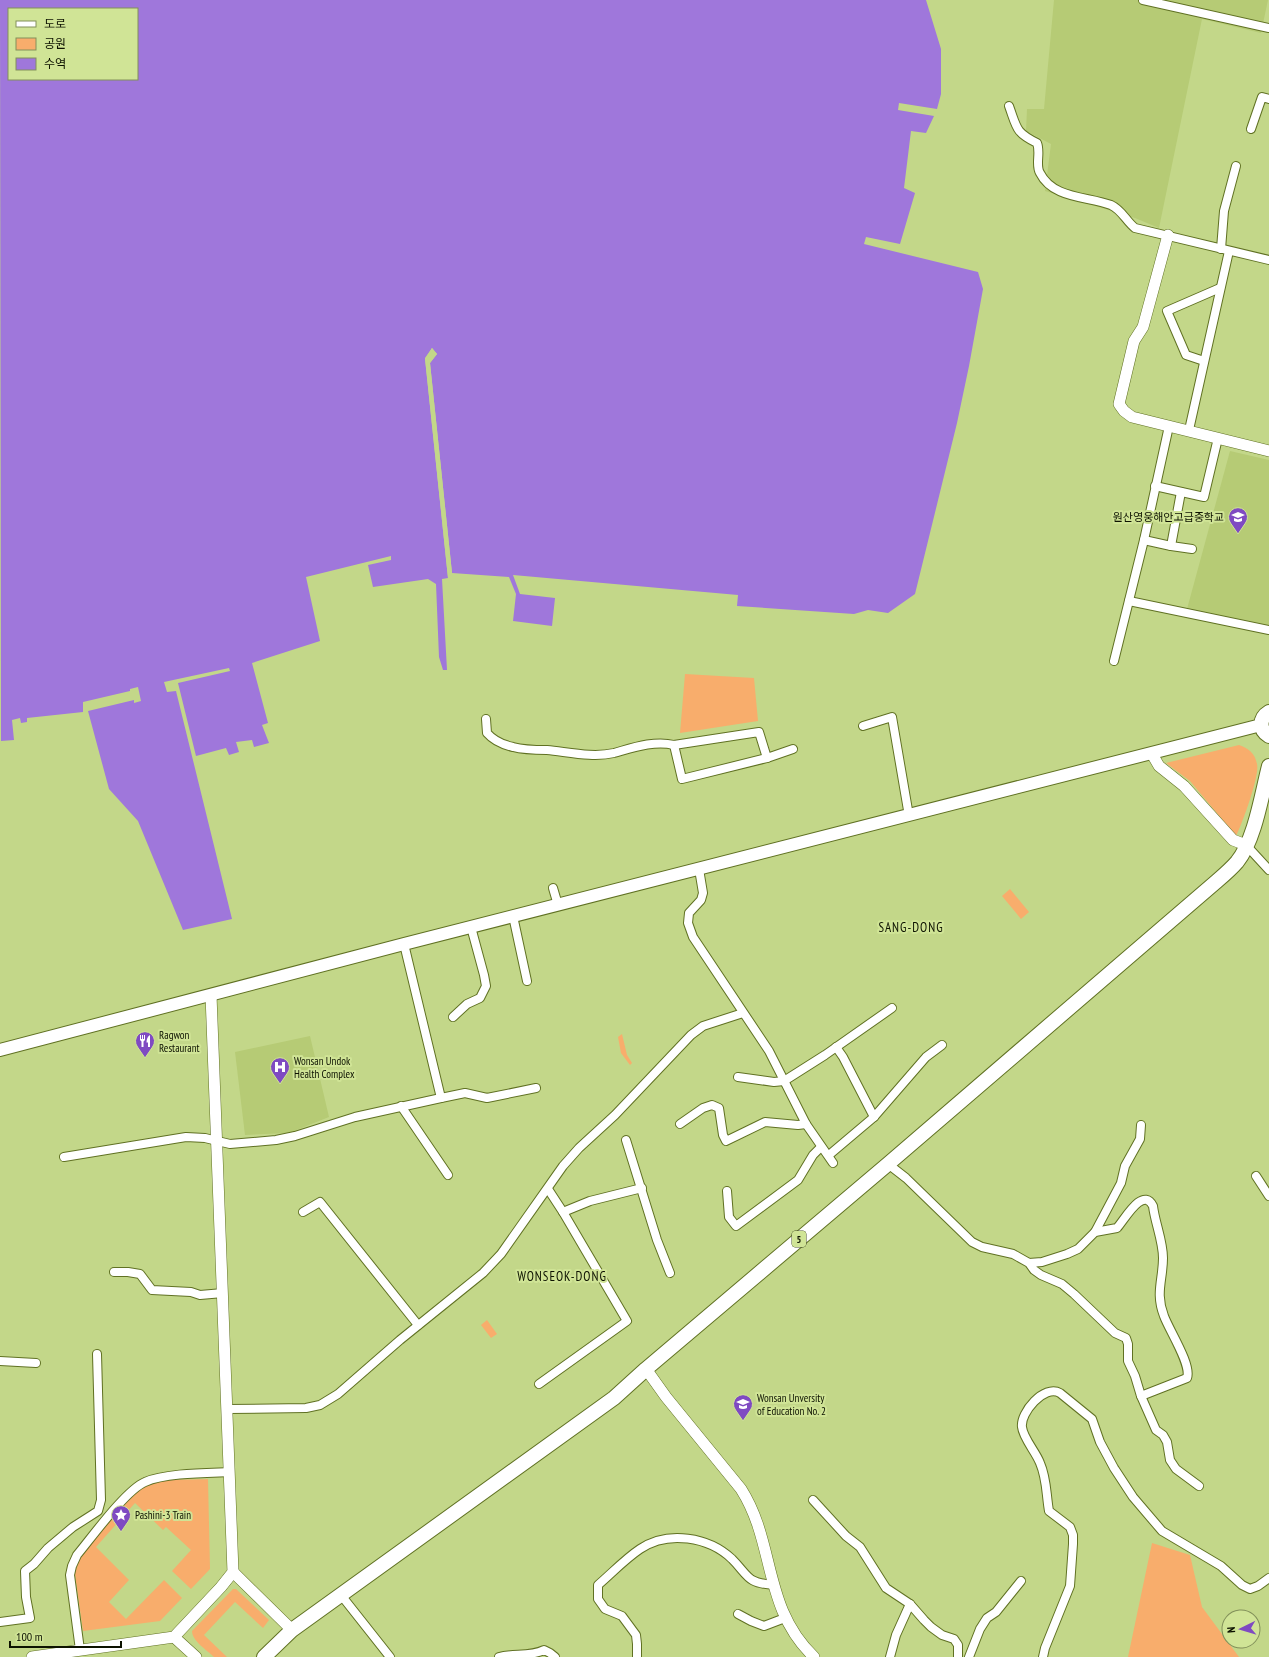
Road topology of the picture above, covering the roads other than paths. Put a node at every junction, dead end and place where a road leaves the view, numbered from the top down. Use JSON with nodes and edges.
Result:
{"nodes":[{"id":1,"x":1143,"y":0,"type":"edge"},
{"id":2,"x":1269,"y":28,"type":"edge"},
{"id":3,"x":1269,"y":99,"type":"edge"},
{"id":4,"x":1009,"y":106,"type":"dead end"},
{"id":5,"x":1251,"y":129,"type":"dead end"},
{"id":6,"x":1236,"y":166,"type":"dead end"},
{"id":7,"x":1168,"y":235,"type":"junction"},
{"id":8,"x":1225,"y":250,"type":"junction"},
{"id":9,"x":1269,"y":260,"type":"edge"},
{"id":10,"x":1220,"y":288,"type":"junction"},
{"id":11,"x":1204,"y":361,"type":"junction"},
{"id":12,"x":1169,"y":426,"type":"junction"},
{"id":13,"x":1189,"y":430,"type":"junction"},
{"id":14,"x":1218,"y":438,"type":"junction"},
{"id":15,"x":1269,"y":451,"type":"edge"},
{"id":16,"x":1155,"y":486,"type":"junction"},
{"id":17,"x":1181,"y":492,"type":"junction"},
{"id":18,"x":1144,"y":540,"type":"junction"},
{"id":19,"x":1171,"y":546,"type":"junction"},
{"id":20,"x":1192,"y":549,"type":"dead end"},
{"id":21,"x":1129,"y":601,"type":"junction"},
{"id":22,"x":1269,"y":630,"type":"edge"},
{"id":23,"x":1114,"y":661,"type":"dead end"},
{"id":24,"x":1269,"y":712,"type":"edge"},
{"id":25,"x":486,"y":719,"type":"dead end"},
{"id":26,"x":863,"y":726,"type":"dead end"},
{"id":27,"x":1265,"y":730,"type":"edge"},
{"id":28,"x":674,"y":745,"type":"junction"},
{"id":29,"x":793,"y":749,"type":"dead end"},
{"id":30,"x":1152,"y":754,"type":"junction"},
{"id":31,"x":767,"y":758,"type":"junction"},
{"id":32,"x":1269,"y":766,"type":"edge"},
{"id":33,"x":909,"y":816,"type":"junction"},
{"id":34,"x":1246,"y":845,"type":"junction"},
{"id":35,"x":699,"y":869,"type":"junction"},
{"id":36,"x":1269,"y":870,"type":"edge"},
{"id":37,"x":553,"y":888,"type":"dead end"},
{"id":38,"x":558,"y":905,"type":"junction"},
{"id":39,"x":512,"y":916,"type":"junction"},
{"id":40,"x":471,"y":927,"type":"junction"},
{"id":41,"x":404,"y":944,"type":"junction"},
{"id":42,"x":527,"y":981,"type":"dead end"},
{"id":43,"x":210,"y":995,"type":"junction"},
{"id":44,"x":892,"y":1008,"type":"dead end"},
{"id":45,"x":743,"y":1013,"type":"junction"},
{"id":46,"x":452,"y":1017,"type":"dead end"},
{"id":47,"x":942,"y":1045,"type":"dead end"},
{"id":48,"x":836,"y":1047,"type":"junction"},
{"id":49,"x":0,"y":1050,"type":"edge"},
{"id":50,"x":738,"y":1076,"type":"dead end"},
{"id":51,"x":784,"y":1081,"type":"junction"},
{"id":52,"x":536,"y":1088,"type":"dead end"},
{"id":53,"x":441,"y":1098,"type":"junction"},
{"id":54,"x":401,"y":1106,"type":"junction"},
{"id":55,"x":874,"y":1117,"type":"junction"},
{"id":56,"x":680,"y":1124,"type":"dead end"},
{"id":57,"x":806,"y":1124,"type":"junction"},
{"id":58,"x":1141,"y":1125,"type":"dead end"},
{"id":59,"x":626,"y":1140,"type":"dead end"},
{"id":60,"x":217,"y":1142,"type":"junction"},
{"id":61,"x":821,"y":1147,"type":"junction"},
{"id":62,"x":829,"y":1155,"type":"junction"},
{"id":63,"x":64,"y":1157,"type":"dead end"},
{"id":64,"x":833,"y":1163,"type":"dead end"},
{"id":65,"x":888,"y":1164,"type":"junction"},
{"id":66,"x":448,"y":1175,"type":"dead end"},
{"id":67,"x":1256,"y":1176,"type":"dead end"},
{"id":68,"x":642,"y":1188,"type":"junction"},
{"id":69,"x":548,"y":1189,"type":"junction"},
{"id":70,"x":727,"y":1191,"type":"dead end"},
{"id":71,"x":1269,"y":1196,"type":"edge"},
{"id":72,"x":303,"y":1212,"type":"dead end"},
{"id":73,"x":563,"y":1212,"type":"junction"},
{"id":74,"x":1095,"y":1232,"type":"junction"},
{"id":75,"x":1029,"y":1263,"type":"junction"},
{"id":76,"x":114,"y":1272,"type":"dead end"},
{"id":77,"x":670,"y":1273,"type":"dead end"},
{"id":78,"x":223,"y":1294,"type":"junction"},
{"id":79,"x":418,"y":1325,"type":"junction"},
{"id":80,"x":97,"y":1354,"type":"dead end"},
{"id":81,"x":0,"y":1361,"type":"edge"},
{"id":82,"x":36,"y":1363,"type":"dead end"},
{"id":83,"x":646,"y":1369,"type":"junction"},
{"id":84,"x":539,"y":1384,"type":"dead end"},
{"id":85,"x":1141,"y":1396,"type":"junction"},
{"id":86,"x":227,"y":1409,"type":"junction"},
{"id":87,"x":230,"y":1472,"type":"junction"},
{"id":88,"x":1199,"y":1486,"type":"dead end"},
{"id":89,"x":813,"y":1500,"type":"dead end"},
{"id":90,"x":233,"y":1572,"type":"junction"},
{"id":91,"x":1269,"y":1578,"type":"edge"},
{"id":92,"x":1021,"y":1581,"type":"dead end"},
{"id":93,"x":774,"y":1585,"type":"junction"},
{"id":94,"x":341,"y":1595,"type":"junction"},
{"id":95,"x":910,"y":1604,"type":"junction"},
{"id":96,"x":738,"y":1614,"type":"dead end"},
{"id":97,"x":785,"y":1618,"type":"junction"},
{"id":98,"x":0,"y":1622,"type":"edge"},
{"id":99,"x":292,"y":1630,"type":"junction"},
{"id":100,"x":174,"y":1637,"type":"junction"},
{"id":101,"x":84,"y":1652,"type":"edge"},
{"id":102,"x":32,"y":1657,"type":"edge"},
{"id":103,"x":196,"y":1657,"type":"edge"},
{"id":104,"x":264,"y":1657,"type":"edge"},
{"id":105,"x":390,"y":1657,"type":"edge"},
{"id":106,"x":499,"y":1657,"type":"edge"},
{"id":107,"x":555,"y":1657,"type":"edge"},
{"id":108,"x":637,"y":1657,"type":"edge"},
{"id":109,"x":814,"y":1657,"type":"edge"},
{"id":110,"x":890,"y":1657,"type":"edge"},
{"id":111,"x":958,"y":1657,"type":"edge"},
{"id":112,"x":969,"y":1657,"type":"edge"},
{"id":113,"x":1043,"y":1657,"type":"edge"}],
"edges":[{"from":1,"to":2,"type":"street"},
{"from":3,"to":5,"type":"street"},
{"from":4,"to":7,"type":"street"},
{"from":6,"to":8,"type":"street"},
{"from":7,"to":8,"type":"street"},
{"from":7,"to":12,"type":"main road"},
{"from":8,"to":9,"type":"street"},
{"from":8,"to":10,"type":"street"},
{"from":10,"to":11,"type":"street"},
{"from":10,"to":11,"type":"street"},
{"from":11,"to":13,"type":"street"},
{"from":12,"to":13,"type":"main road"},
{"from":12,"to":16,"type":"street"},
{"from":13,"to":14,"type":"main road"},
{"from":14,"to":15,"type":"main road"},
{"from":14,"to":17,"type":"street"},
{"from":16,"to":17,"type":"street"},
{"from":16,"to":18,"type":"street"},
{"from":17,"to":19,"type":"street"},
{"from":18,"to":19,"type":"street"},
{"from":18,"to":21,"type":"street"},
{"from":19,"to":20,"type":"street"},
{"from":21,"to":22,"type":"street"},
{"from":21,"to":23,"type":"street"},
{"from":24,"to":27,"type":"highway"},
{"from":25,"to":28,"type":"street"},
{"from":26,"to":33,"type":"street"},
{"from":27,"to":30,"type":"main road"},
{"from":28,"to":31,"type":"street"},
{"from":28,"to":31,"type":"street"},
{"from":29,"to":31,"type":"street"},
{"from":30,"to":33,"type":"main road"},
{"from":30,"to":34,"type":"main road"},
{"from":32,"to":34,"type":"highway","number":"5"},
{"from":33,"to":35,"type":"main road"},
{"from":34,"to":36,"type":"street"},
{"from":34,"to":65,"type":"highway","number":"5"},
{"from":35,"to":38,"type":"main road"},
{"from":35,"to":45,"type":"street"},
{"from":37,"to":38,"type":"street"},
{"from":38,"to":39,"type":"main road"},
{"from":39,"to":40,"type":"main road"},
{"from":39,"to":42,"type":"street"},
{"from":40,"to":41,"type":"main road"},
{"from":40,"to":46,"type":"street"},
{"from":41,"to":43,"type":"main road"},
{"from":41,"to":53,"type":"street"},
{"from":43,"to":49,"type":"main road"},
{"from":43,"to":60,"type":"main road"},
{"from":44,"to":48,"type":"street"},
{"from":45,"to":51,"type":"street"},
{"from":45,"to":69,"type":"street"},
{"from":47,"to":55,"type":"street"},
{"from":48,"to":51,"type":"street"},
{"from":48,"to":55,"type":"street"},
{"from":50,"to":51,"type":"street"},
{"from":51,"to":57,"type":"street"},
{"from":52,"to":53,"type":"street"},
{"from":53,"to":54,"type":"street"},
{"from":54,"to":60,"type":"street"},
{"from":54,"to":66,"type":"street"},
{"from":55,"to":62,"type":"street"},
{"from":56,"to":57,"type":"street"},
{"from":57,"to":61,"type":"street"},
{"from":58,"to":74,"type":"street"},
{"from":59,"to":68,"type":"street"},
{"from":60,"to":63,"type":"street"},
{"from":60,"to":78,"type":"main road"},
{"from":61,"to":62,"type":"street"},
{"from":61,"to":70,"type":"street"},
{"from":62,"to":64,"type":"street"},
{"from":65,"to":75,"type":"street"},
{"from":65,"to":83,"type":"highway","number":"5"},
{"from":67,"to":71,"type":"street"},
{"from":68,"to":73,"type":"street"},
{"from":68,"to":77,"type":"street"},
{"from":69,"to":73,"type":"street"},
{"from":69,"to":79,"type":"street"},
{"from":72,"to":79,"type":"street"},
{"from":73,"to":84,"type":"street"},
{"from":74,"to":75,"type":"street"},
{"from":74,"to":85,"type":"street"},
{"from":75,"to":85,"type":"street"},
{"from":76,"to":78,"type":"street"},
{"from":78,"to":86,"type":"main road"},
{"from":79,"to":86,"type":"street"},
{"from":80,"to":98,"type":"street"},
{"from":81,"to":82,"type":"street"},
{"from":83,"to":93,"type":"main road"},
{"from":83,"to":94,"type":"highway","number":"5"},
{"from":85,"to":88,"type":"street"},
{"from":86,"to":87,"type":"main road"},
{"from":87,"to":90,"type":"main road"},
{"from":87,"to":101,"type":"street"},
{"from":89,"to":95,"type":"street"},
{"from":90,"to":99,"type":"main road"},
{"from":90,"to":100,"type":"main road"},
{"from":91,"to":113,"type":"street"},
{"from":92,"to":112,"type":"street"},
{"from":93,"to":97,"type":"main road"},
{"from":93,"to":108,"type":"street"},
{"from":94,"to":99,"type":"highway","number":"5"},
{"from":94,"to":105,"type":"street"},
{"from":95,"to":110,"type":"street"},
{"from":95,"to":111,"type":"street"},
{"from":96,"to":97,"type":"street"},
{"from":97,"to":109,"type":"main road"},
{"from":99,"to":104,"type":"highway","number":"5"},
{"from":100,"to":101,"type":"main road"},
{"from":100,"to":103,"type":"main road"},
{"from":101,"to":102,"type":"main road"},
{"from":106,"to":107,"type":"street"}]}
